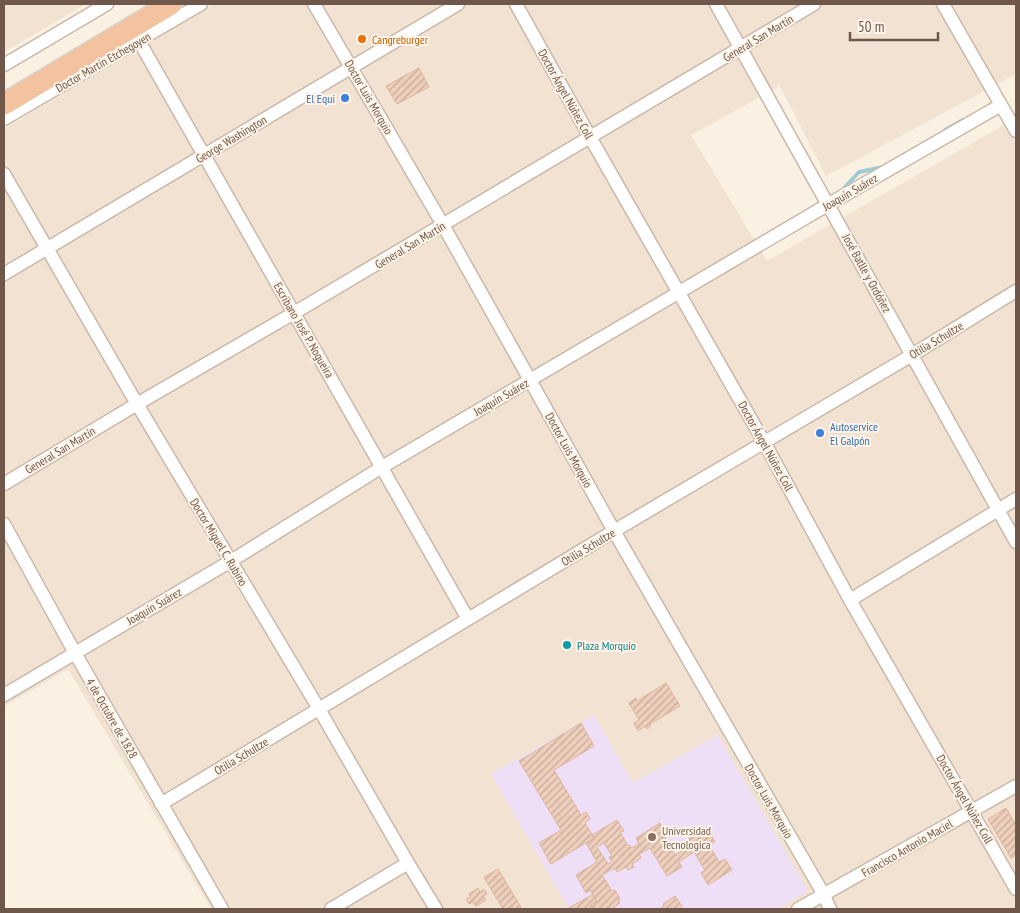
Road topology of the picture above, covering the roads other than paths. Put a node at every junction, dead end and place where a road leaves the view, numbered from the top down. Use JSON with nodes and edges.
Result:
{"nodes":[{"id":1,"x":107,"y":4,"type":"edge"},
{"id":2,"x":146,"y":4,"type":"edge"},
{"id":3,"x":171,"y":4,"type":"edge"},
{"id":4,"x":201,"y":4,"type":"edge"},
{"id":5,"x":314,"y":4,"type":"edge"},
{"id":6,"x":458,"y":4,"type":"edge"},
{"id":7,"x":516,"y":4,"type":"edge"},
{"id":8,"x":716,"y":4,"type":"edge"},
{"id":9,"x":814,"y":4,"type":"edge"},
{"id":10,"x":943,"y":4,"type":"edge"},
{"id":11,"x":139,"y":41,"type":"junction"},
{"id":12,"x":741,"y":48,"type":"junction"},
{"id":13,"x":4,"y":65,"type":"edge"},
{"id":14,"x":351,"y":67,"type":"junction"},
{"id":15,"x":4,"y":88,"type":"edge"},
{"id":16,"x":4,"y":104,"type":"edge"},
{"id":17,"x":1001,"y":104,"type":"junction"},
{"id":18,"x":4,"y":120,"type":"edge"},
{"id":19,"x":1016,"y":131,"type":"edge"},
{"id":20,"x":590,"y":137,"type":"junction"},
{"id":21,"x":204,"y":155,"type":"junction"},
{"id":22,"x":4,"y":174,"type":"edge"},
{"id":23,"x":829,"y":204,"type":"junction"},
{"id":24,"x":443,"y":225,"type":"junction"},
{"id":25,"x":46,"y":248,"type":"junction"},
{"id":26,"x":4,"y":274,"type":"edge"},
{"id":27,"x":1016,"y":291,"type":"edge"},
{"id":28,"x":680,"y":292,"type":"junction"},
{"id":29,"x":294,"y":313,"type":"junction"},
{"id":30,"x":912,"y":355,"type":"junction"},
{"id":31,"x":530,"y":380,"type":"junction"},
{"id":32,"x":137,"y":404,"type":"junction"},
{"id":33,"x":764,"y":442,"type":"junction"},
{"id":34,"x":382,"y":467,"type":"junction"},
{"id":35,"x":4,"y":484,"type":"edge"},
{"id":36,"x":1016,"y":499,"type":"edge"},
{"id":37,"x":998,"y":511,"type":"junction"},
{"id":38,"x":4,"y":524,"type":"edge"},
{"id":39,"x":614,"y":531,"type":"junction"},
{"id":40,"x":1016,"y":542,"type":"edge"},
{"id":41,"x":231,"y":561,"type":"junction"},
{"id":42,"x":850,"y":600,"type":"junction"},
{"id":43,"x":468,"y":619,"type":"junction"},
{"id":44,"x":75,"y":653,"type":"junction"},
{"id":45,"x":4,"y":695,"type":"edge"},
{"id":46,"x":320,"y":709,"type":"junction"},
{"id":47,"x":1016,"y":786,"type":"edge"},
{"id":48,"x":161,"y":804,"type":"junction"},
{"id":49,"x":971,"y":811,"type":"junction"},
{"id":50,"x":408,"y":863,"type":"junction"},
{"id":51,"x":1016,"y":889,"type":"edge"},
{"id":52,"x":824,"y":895,"type":"junction"},
{"id":53,"x":222,"y":909,"type":"edge"},
{"id":54,"x":331,"y":909,"type":"edge"},
{"id":55,"x":436,"y":909,"type":"edge"},
{"id":56,"x":798,"y":909,"type":"edge"},
{"id":57,"x":830,"y":909,"type":"edge"}],
"edges":[{"from":1,"to":13,"type":"street"},
{"from":2,"to":15,"type":"highway"},
{"from":3,"to":16,"type":"highway"},
{"from":4,"to":11,"type":"street","name":"Doctor Martín Etchegoyen"},
{"from":5,"to":14,"type":"street","name":"Doctor Luis Morquio"},
{"from":6,"to":14,"type":"street","name":"George Washington"},
{"from":7,"to":20,"type":"street","name":"Doctor Ángel Núñez Coll"},
{"from":8,"to":12,"type":"street","name":"José Batlle y Ordóñez"},
{"from":9,"to":12,"type":"street","name":"General San Martín"},
{"from":10,"to":17,"type":"street"},
{"from":11,"to":18,"type":"street","name":"Doctor Martín Etchegoyen"},
{"from":11,"to":21,"type":"street","name":"Escribano José P. Nogueira"},
{"from":12,"to":20,"type":"street","name":"General San Martín"},
{"from":12,"to":23,"type":"street","name":"José Batlle y Ordóñez"},
{"from":14,"to":21,"type":"street","name":"George Washington"},
{"from":14,"to":24,"type":"street","name":"Doctor Luis Morquio"},
{"from":17,"to":19,"type":"street"},
{"from":17,"to":23,"type":"street","name":"Joaquín Suárez"},
{"from":20,"to":24,"type":"street","name":"General San Martín"},
{"from":20,"to":28,"type":"street","name":"Doctor Ángel Núñez Coll"},
{"from":21,"to":25,"type":"street","name":"George Washington"},
{"from":21,"to":29,"type":"street","name":"Escribano José P. Nogueira"},
{"from":22,"to":25,"type":"street","name":"Doctor Miguel C. Rubino"},
{"from":23,"to":28,"type":"street","name":"Joaquín Suárez"},
{"from":23,"to":30,"type":"street","name":"José Batlle y Ordóñez"},
{"from":24,"to":29,"type":"street","name":"General San Martín"},
{"from":24,"to":31,"type":"street","name":"Doctor Luis Morquio"},
{"from":25,"to":26,"type":"street","name":"George Washington"},
{"from":25,"to":32,"type":"street","name":"Doctor Miguel C. Rubino"},
{"from":27,"to":30,"type":"street","name":"Otilia Schultze"},
{"from":28,"to":31,"type":"street","name":"Joaquín Suárez"},
{"from":28,"to":33,"type":"street","name":"Doctor Ángel Núñez Coll"},
{"from":29,"to":32,"type":"street","name":"General San Martín"},
{"from":29,"to":34,"type":"street","name":"Escribano José P. Nogueira"},
{"from":30,"to":33,"type":"street","name":"Otilia Schultze"},
{"from":30,"to":37,"type":"street","name":"José Batlle y Ordóñez"},
{"from":31,"to":34,"type":"street","name":"Joaquín Suárez"},
{"from":31,"to":39,"type":"street","name":"Doctor Luis Morquio"},
{"from":32,"to":35,"type":"street","name":"General San Martín"},
{"from":32,"to":41,"type":"street","name":"Doctor Miguel C. Rubino"},
{"from":33,"to":39,"type":"street","name":"Otilia Schultze"},
{"from":33,"to":42,"type":"street","name":"Doctor Ángel Núñez Coll"},
{"from":34,"to":41,"type":"street","name":"Joaquín Suárez"},
{"from":34,"to":43,"type":"street","name":"Escribano José P. Nogueira"},
{"from":36,"to":37,"type":"street"},
{"from":37,"to":40,"type":"street","name":"José Batlle y Ordóñez"},
{"from":37,"to":42,"type":"street"},
{"from":38,"to":44,"type":"street","name":"4 de Octubre de 1828"},
{"from":39,"to":43,"type":"street","name":"Otilia Schultze"},
{"from":39,"to":52,"type":"street","name":"Doctor Luis Morquio"},
{"from":41,"to":44,"type":"street","name":"Joaquín Suárez"},
{"from":41,"to":46,"type":"street","name":"Doctor Miguel C. Rubino"},
{"from":42,"to":49,"type":"street","name":"Doctor Ángel Núñez Coll"},
{"from":43,"to":46,"type":"street","name":"Otilia Schultze"},
{"from":44,"to":45,"type":"street","name":"Joaquín Suárez"},
{"from":44,"to":48,"type":"street","name":"4 de Octubre de 1828"},
{"from":46,"to":48,"type":"street","name":"Otilia Schultze"},
{"from":46,"to":50,"type":"street","name":"Doctor Miguel C. Rubino"},
{"from":47,"to":49,"type":"street","name":"Francisco Antonio Maciel"},
{"from":48,"to":53,"type":"street","name":"4 de Octubre de 1828"},
{"from":49,"to":51,"type":"street","name":"Doctor Ángel Núñez Coll"},
{"from":49,"to":52,"type":"street","name":"Francisco Antonio Maciel"},
{"from":50,"to":54,"type":"street"},
{"from":50,"to":55,"type":"street","name":"Doctor Miguel C. Rubino"},
{"from":52,"to":56,"type":"street","name":"Francisco Antonio Maciel"},
{"from":52,"to":57,"type":"street","name":"Doctor Luis Morquio"}]}
